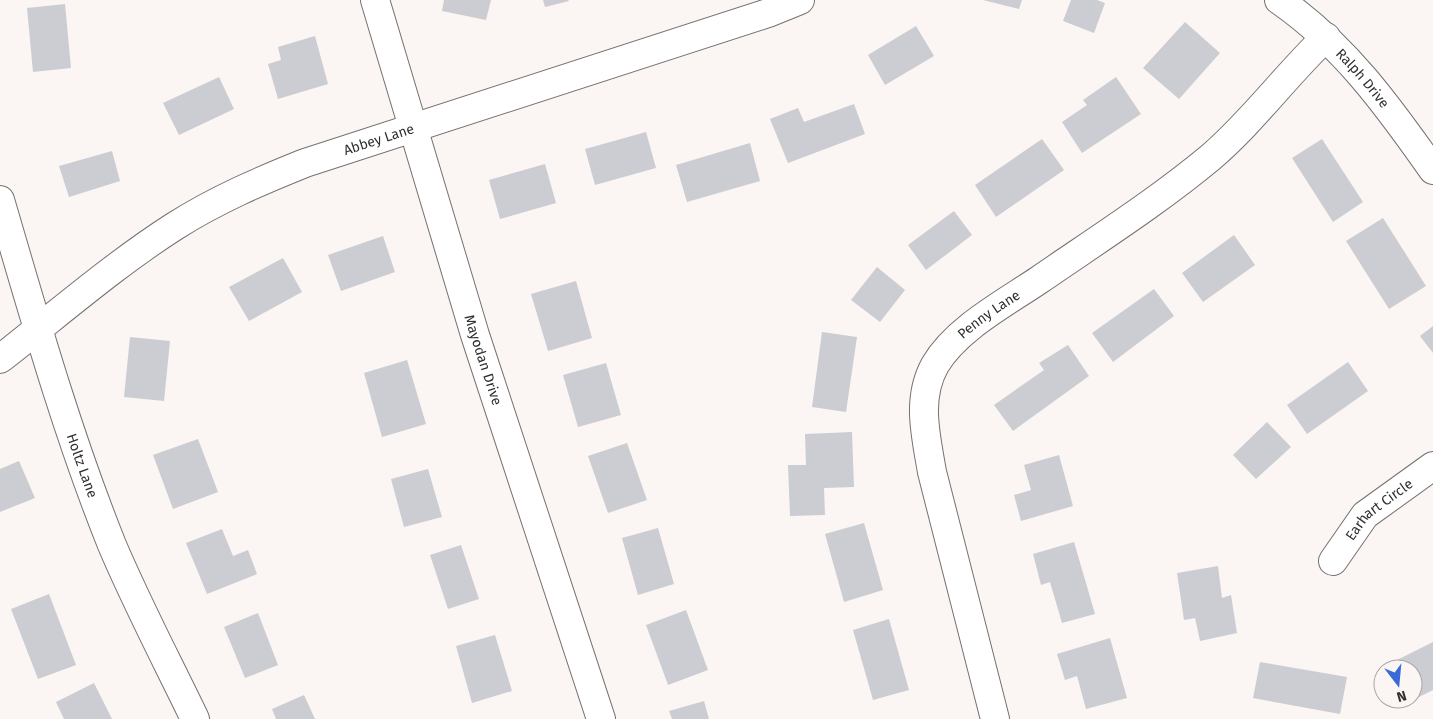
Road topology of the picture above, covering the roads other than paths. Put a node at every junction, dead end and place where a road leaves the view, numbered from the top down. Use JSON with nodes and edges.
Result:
{"nodes":[{"id":1,"x":375,"y":0,"type":"edge"},
{"id":2,"x":800,"y":0,"type":"edge"},
{"id":3,"x":1279,"y":0,"type":"edge"},
{"id":4,"x":1326,"y":37,"type":"junction"},
{"id":5,"x":412,"y":129,"type":"junction"},
{"id":6,"x":1433,"y":170,"type":"edge"},
{"id":7,"x":0,"y":200,"type":"edge"},
{"id":8,"x":38,"y":330,"type":"junction"},
{"id":9,"x":0,"y":359,"type":"edge"},
{"id":10,"x":1433,"y":466,"type":"edge"},
{"id":11,"x":1333,"y":561,"type":"dead end"},
{"id":12,"x":195,"y":719,"type":"edge"},
{"id":13,"x":601,"y":719,"type":"edge"},
{"id":14,"x":995,"y":719,"type":"edge"}],
"edges":[{"from":1,"to":5,"type":"street","name":"Mayodan Drive"},
{"from":2,"to":5,"type":"street","name":"Abbey Lane"},
{"from":3,"to":4,"type":"street","name":"Ralph Drive"},
{"from":4,"to":6,"type":"street","name":"Ralph Drive"},
{"from":4,"to":14,"type":"street","name":"Penny Lane"},
{"from":5,"to":8,"type":"street","name":"Abbey Lane"},
{"from":5,"to":13,"type":"street","name":"Mayodan Drive"},
{"from":7,"to":8,"type":"street","name":"Holtz Lane"},
{"from":8,"to":9,"type":"street","name":"Abbey Lane"},
{"from":8,"to":12,"type":"street","name":"Holtz Lane"},
{"from":10,"to":11,"type":"street","name":"Earhart Circle"}]}
